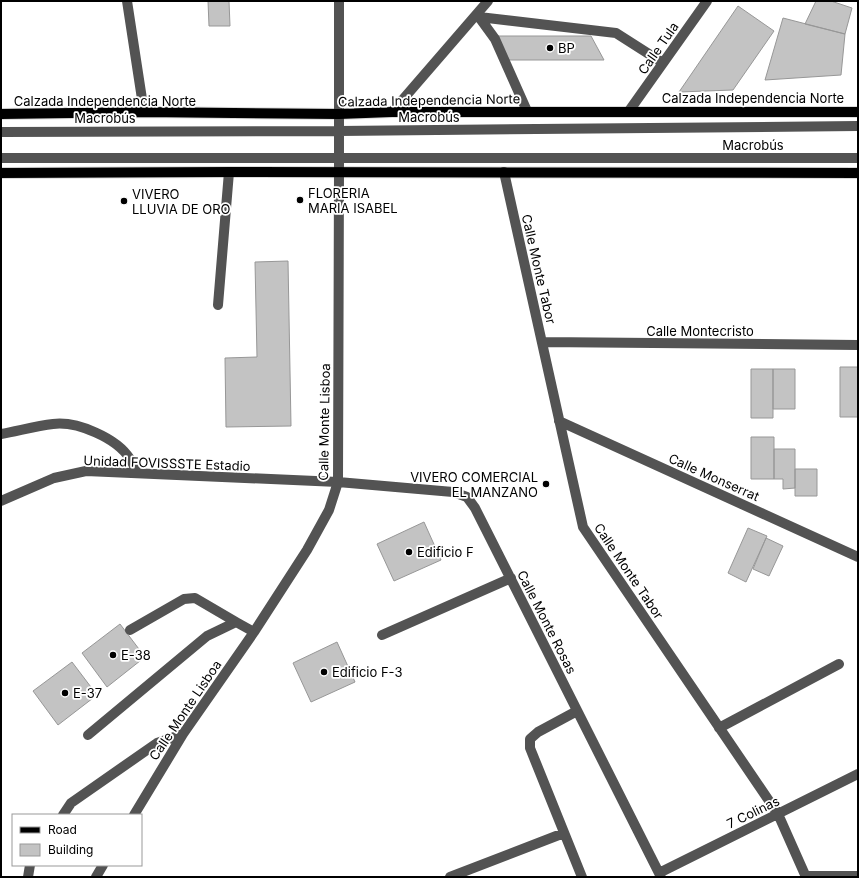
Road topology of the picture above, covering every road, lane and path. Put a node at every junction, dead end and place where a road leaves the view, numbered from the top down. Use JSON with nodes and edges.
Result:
{"nodes":[{"id":1,"x":127,"y":1,"type":"edge"},
{"id":2,"x":339,"y":1,"type":"edge"},
{"id":3,"x":488,"y":1,"type":"edge"},
{"id":4,"x":707,"y":1,"type":"edge"},
{"id":5,"x":478,"y":16,"type":"junction"},
{"id":6,"x":663,"y":63,"type":"junction"},
{"id":7,"x":629,"y":111,"type":"junction"},
{"id":8,"x":144,"y":112,"type":"junction"},
{"id":9,"x":392,"y":112,"type":"junction"},
{"id":10,"x":527,"y":112,"type":"junction"},
{"id":11,"x":858,"y":112,"type":"edge"},
{"id":12,"x":1,"y":114,"type":"edge"},
{"id":13,"x":339,"y":114,"type":"junction"},
{"id":14,"x":858,"y":126,"type":"edge"},
{"id":15,"x":339,"y":131,"type":"junction"},
{"id":16,"x":1,"y":132,"type":"edge"},
{"id":17,"x":1,"y":158,"type":"edge"},
{"id":18,"x":340,"y":158,"type":"junction"},
{"id":19,"x":858,"y":158,"type":"edge"},
{"id":20,"x":229,"y":172,"type":"junction"},
{"id":21,"x":340,"y":172,"type":"junction"},
{"id":22,"x":504,"y":172,"type":"junction"},
{"id":23,"x":858,"y":173,"type":"edge"},
{"id":24,"x":1,"y":174,"type":"edge"},
{"id":25,"x":218,"y":305,"type":"dead end"},
{"id":26,"x":542,"y":342,"type":"junction"},
{"id":27,"x":858,"y":345,"type":"edge"},
{"id":28,"x":559,"y":421,"type":"junction"},
{"id":29,"x":1,"y":434,"type":"edge"},
{"id":30,"x":137,"y":473,"type":"junction"},
{"id":31,"x":338,"y":482,"type":"junction"},
{"id":32,"x":1,"y":501,"type":"edge"},
{"id":33,"x":858,"y":557,"type":"edge"},
{"id":34,"x":511,"y":578,"type":"junction"},
{"id":35,"x":236,"y":622,"type":"junction"},
{"id":36,"x":130,"y":630,"type":"dead end"},
{"id":37,"x":254,"y":632,"type":"junction"},
{"id":38,"x":382,"y":636,"type":"dead end"},
{"id":39,"x":839,"y":664,"type":"dead end"},
{"id":40,"x":577,"y":711,"type":"junction"},
{"id":41,"x":719,"y":728,"type":"junction"},
{"id":42,"x":183,"y":734,"type":"junction"},
{"id":43,"x":88,"y":735,"type":"dead end"},
{"id":44,"x":858,"y":774,"type":"edge"},
{"id":45,"x":64,"y":814,"type":"edge"},
{"id":46,"x":135,"y":814,"type":"edge"},
{"id":47,"x":778,"y":814,"type":"junction"},
{"id":48,"x":564,"y":833,"type":"junction"},
{"id":49,"x":30,"y":866,"type":"edge"},
{"id":50,"x":102,"y":866,"type":"edge"},
{"id":51,"x":660,"y":875,"type":"edge"},
{"id":52,"x":858,"y":876,"type":"edge"},
{"id":53,"x":28,"y":877,"type":"edge"},
{"id":54,"x":96,"y":877,"type":"edge"},
{"id":55,"x":450,"y":877,"type":"edge"},
{"id":56,"x":582,"y":877,"type":"edge"},
{"id":57,"x":806,"y":877,"type":"edge"}],
"edges":[{"from":1,"to":8,"type":"street"},
{"from":2,"to":13,"type":"street","name":"Calle Monte Lisboa"},
{"from":3,"to":5,"type":"street"},
{"from":4,"to":6,"type":"street","name":"Calle Tula"},
{"from":5,"to":6,"type":"street"},
{"from":5,"to":9,"type":"street"},
{"from":5,"to":10,"type":"street"},
{"from":6,"to":7,"type":"street","name":"Calle Tula"},
{"from":7,"to":10,"type":"main road","name":"Calzada Independencia Norte"},
{"from":7,"to":11,"type":"main road","name":"Calzada Independencia Norte"},
{"from":8,"to":12,"type":"main road","name":"Calzada Independencia Norte"},
{"from":8,"to":13,"type":"main road","name":"Calzada Independencia Norte"},
{"from":9,"to":10,"type":"main road","name":"Calzada Independencia Norte"},
{"from":9,"to":13,"type":"main road","name":"Calzada Independencia Norte"},
{"from":13,"to":15,"type":"street","name":"Calle Monte Lisboa"},
{"from":14,"to":15,"type":"street","name":"Macrobús"},
{"from":15,"to":16,"type":"street","name":"Macrobús"},
{"from":15,"to":18,"type":"street","name":"Calle Monte Lisboa"},
{"from":17,"to":18,"type":"street","name":"Macrobús"},
{"from":18,"to":19,"type":"street","name":"Macrobús"},
{"from":18,"to":21,"type":"street","name":"Calle Monte Lisboa"},
{"from":20,"to":21,"type":"main road"},
{"from":20,"to":24,"type":"main road"},
{"from":20,"to":25,"type":"street"},
{"from":21,"to":22,"type":"main road"},
{"from":21,"to":31,"type":"street","name":"Calle Monte Lisboa"},
{"from":22,"to":23,"type":"main road"},
{"from":22,"to":26,"type":"street","name":"Calle Monte Tabor"},
{"from":26,"to":27,"type":"street","name":"Calle Montecristo"},
{"from":26,"to":28,"type":"street","name":"Calle Monte Tabor"},
{"from":28,"to":33,"type":"street","name":"Calle Monserrat"},
{"from":28,"to":41,"type":"street","name":"Calle Monte Tabor"},
{"from":29,"to":30,"type":"street"},
{"from":30,"to":31,"type":"street","name":"Unidad FOVISSSTE Estadio"},
{"from":30,"to":32,"type":"street","name":"Unidad FOVISSSTE Estadio"},
{"from":31,"to":34,"type":"street","name":"Calle Monte Rosas"},
{"from":31,"to":37,"type":"street","name":"Calle Monte Lisboa"},
{"from":34,"to":38,"type":"street"},
{"from":34,"to":40,"type":"street","name":"Calle Monte Rosas"},
{"from":35,"to":36,"type":"street"},
{"from":35,"to":37,"type":"street"},
{"from":35,"to":43,"type":"street"},
{"from":37,"to":42,"type":"street","name":"Calle Monte Lisboa"},
{"from":39,"to":41,"type":"street"},
{"from":40,"to":48,"type":"street"},
{"from":40,"to":51,"type":"street","name":"Calle Monte Rosas"},
{"from":41,"to":47,"type":"street","name":"Calle Monte Tabor"},
{"from":42,"to":45,"type":"street"},
{"from":42,"to":46,"type":"street","name":"Calle Monte Lisboa"},
{"from":44,"to":47,"type":"street","name":"7 Colinas"},
{"from":47,"to":51,"type":"street","name":"7 Colinas"},
{"from":47,"to":57,"type":"street","name":"Calle Monte Tabor"},
{"from":48,"to":55,"type":"street"},
{"from":48,"to":56,"type":"street"},
{"from":49,"to":53,"type":"street"},
{"from":50,"to":54,"type":"street"},
{"from":52,"to":57,"type":"street"}]}
